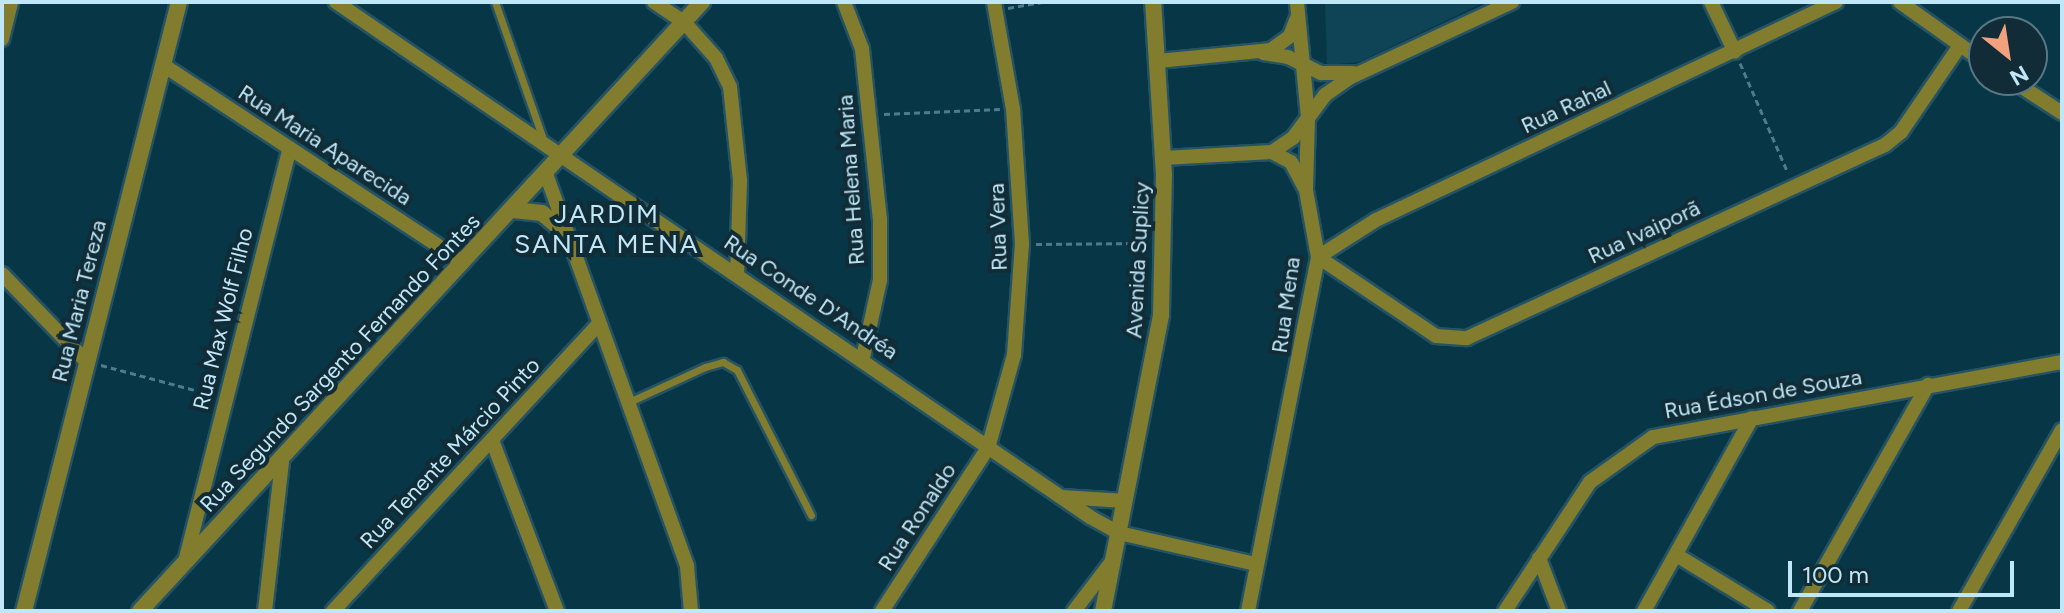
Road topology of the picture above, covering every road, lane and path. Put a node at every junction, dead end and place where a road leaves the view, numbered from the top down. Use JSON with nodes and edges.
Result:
{"nodes":[{"id":1,"x":11,"y":2,"type":"edge"},
{"id":2,"x":179,"y":2,"type":"edge"},
{"id":3,"x":336,"y":2,"type":"edge"},
{"id":4,"x":495,"y":2,"type":"edge"},
{"id":5,"x":654,"y":2,"type":"edge"},
{"id":6,"x":702,"y":2,"type":"edge"},
{"id":7,"x":844,"y":2,"type":"edge"},
{"id":8,"x":1043,"y":2,"type":"edge"},
{"id":9,"x":1153,"y":2,"type":"edge"},
{"id":10,"x":1512,"y":2,"type":"edge"},
{"id":11,"x":1711,"y":2,"type":"edge"},
{"id":12,"x":1836,"y":2,"type":"edge"},
{"id":13,"x":1900,"y":2,"type":"edge"},
{"id":14,"x":995,"y":6,"type":"edge"},
{"id":15,"x":1298,"y":8,"type":"edge"},
{"id":16,"x":684,"y":22,"type":"junction"},
{"id":17,"x":2,"y":39,"type":"edge"},
{"id":18,"x":1959,"y":47,"type":"junction"},
{"id":19,"x":1735,"y":52,"type":"junction"},
{"id":20,"x":1968,"y":52,"type":"edge"},
{"id":21,"x":1260,"y":53,"type":"junction"},
{"id":22,"x":1158,"y":61,"type":"junction"},
{"id":23,"x":163,"y":65,"type":"junction"},
{"id":24,"x":1303,"y":65,"type":"junction"},
{"id":25,"x":1361,"y":71,"type":"junction"},
{"id":26,"x":2036,"y":96,"type":"edge"},
{"id":27,"x":1013,"y":109,"type":"junction"},
{"id":28,"x":2062,"y":113,"type":"edge"},
{"id":29,"x":872,"y":114,"type":"junction"},
{"id":30,"x":1308,"y":117,"type":"junction"},
{"id":31,"x":545,"y":145,"type":"junction"},
{"id":32,"x":290,"y":148,"type":"junction"},
{"id":33,"x":1272,"y":152,"type":"junction"},
{"id":34,"x":561,"y":156,"type":"junction"},
{"id":35,"x":1163,"y":158,"type":"junction"},
{"id":36,"x":546,"y":174,"type":"junction"},
{"id":37,"x":1795,"y":187,"type":"junction"},
{"id":38,"x":1306,"y":190,"type":"junction"},
{"id":39,"x":513,"y":210,"type":"junction"},
{"id":40,"x":566,"y":233,"type":"junction"},
{"id":41,"x":1164,"y":243,"type":"junction"},
{"id":42,"x":1022,"y":244,"type":"junction"},
{"id":43,"x":1318,"y":257,"type":"junction"},
{"id":44,"x":463,"y":262,"type":"junction"},
{"id":45,"x":2,"y":274,"type":"edge"},
{"id":46,"x":737,"y":274,"type":"junction"},
{"id":47,"x":598,"y":325,"type":"junction"},
{"id":48,"x":863,"y":357,"type":"junction"},
{"id":49,"x":86,"y":361,"type":"junction"},
{"id":50,"x":2062,"y":362,"type":"edge"},
{"id":51,"x":1928,"y":385,"type":"junction"},
{"id":52,"x":225,"y":398,"type":"junction"},
{"id":53,"x":627,"y":402,"type":"junction"},
{"id":54,"x":1752,"y":418,"type":"junction"},
{"id":55,"x":2062,"y":430,"type":"edge"},
{"id":56,"x":492,"y":440,"type":"junction"},
{"id":57,"x":988,"y":448,"type":"junction"},
{"id":58,"x":282,"y":462,"type":"junction"},
{"id":59,"x":1061,"y":497,"type":"junction"},
{"id":60,"x":1125,"y":501,"type":"junction"},
{"id":61,"x":200,"y":503,"type":"junction"},
{"id":62,"x":811,"y":515,"type":"dead end"},
{"id":63,"x":214,"y":530,"type":"junction"},
{"id":64,"x":1119,"y":533,"type":"junction"},
{"id":65,"x":1678,"y":556,"type":"junction"},
{"id":66,"x":186,"y":558,"type":"junction"},
{"id":67,"x":1539,"y":558,"type":"junction"},
{"id":68,"x":1113,"y":560,"type":"junction"},
{"id":69,"x":1256,"y":564,"type":"junction"},
{"id":70,"x":24,"y":611,"type":"edge"},
{"id":71,"x":140,"y":611,"type":"edge"},
{"id":72,"x":265,"y":611,"type":"edge"},
{"id":73,"x":333,"y":611,"type":"edge"},
{"id":74,"x":557,"y":611,"type":"edge"},
{"id":75,"x":691,"y":611,"type":"edge"},
{"id":76,"x":882,"y":611,"type":"edge"},
{"id":77,"x":1074,"y":611,"type":"edge"},
{"id":78,"x":1103,"y":611,"type":"edge"},
{"id":79,"x":1248,"y":611,"type":"edge"},
{"id":80,"x":1505,"y":611,"type":"edge"},
{"id":81,"x":1559,"y":611,"type":"edge"},
{"id":82,"x":1644,"y":611,"type":"edge"},
{"id":83,"x":1768,"y":611,"type":"edge"},
{"id":84,"x":1800,"y":611,"type":"edge"},
{"id":85,"x":1959,"y":611,"type":"edge"}],
"edges":[{"from":1,"to":17,"type":"street"},
{"from":2,"to":23,"type":"street","name":"Rua Maria Tereza"},
{"from":3,"to":31,"type":"street","name":"Rua Conde D'Andréa"},
{"from":4,"to":31,"type":"lane"},
{"from":5,"to":16,"type":"street"},
{"from":6,"to":16,"type":"street","name":"Rua Segundo Sargento Fernando Fontes"},
{"from":7,"to":29,"type":"street","name":"Rua Helena Maria"},
{"from":8,"to":14,"type":"path"},
{"from":9,"to":22,"type":"street","name":"Avenida Suplicy"},
{"from":10,"to":25,"type":"street"},
{"from":11,"to":19,"type":"street"},
{"from":12,"to":19,"type":"street","name":"Rua Rahal"},
{"from":13,"to":18,"type":"street"},
{"from":14,"to":27,"type":"street","name":"Rua Vera"},
{"from":15,"to":21,"type":"street"},
{"from":15,"to":24,"type":"street","name":"Rua Mena"},
{"from":16,"to":34,"type":"street","name":"Rua Segundo Sargento Fernando Fontes"},
{"from":16,"to":46,"type":"street"},
{"from":18,"to":20,"type":"street"},
{"from":18,"to":37,"type":"street","name":"Rua Ivaiporã"},
{"from":19,"to":37,"type":"path"},
{"from":19,"to":43,"type":"street","name":"Rua Rahal"},
{"from":21,"to":22,"type":"street"},
{"from":21,"to":24,"type":"street"},
{"from":22,"to":35,"type":"street","name":"Avenida Suplicy"},
{"from":23,"to":32,"type":"street","name":"Rua Maria Aparecida"},
{"from":23,"to":49,"type":"street","name":"Rua Maria Tereza"},
{"from":24,"to":25,"type":"street"},
{"from":24,"to":30,"type":"street","name":"Rua Mena"},
{"from":25,"to":30,"type":"street"},
{"from":26,"to":28,"type":"street"},
{"from":27,"to":29,"type":"path"},
{"from":27,"to":42,"type":"street","name":"Rua Vera"},
{"from":29,"to":48,"type":"street","name":"Rua Helena Maria"},
{"from":30,"to":33,"type":"street"},
{"from":30,"to":38,"type":"street","name":"Rua Mena"},
{"from":31,"to":34,"type":"street","name":"Rua Conde D'Andréa"},
{"from":32,"to":44,"type":"street","name":"Rua Maria Aparecida"},
{"from":32,"to":52,"type":"street","name":"Rua Max Wolf Filho"},
{"from":33,"to":35,"type":"street"},
{"from":33,"to":38,"type":"street"},
{"from":34,"to":36,"type":"street","name":"Rua Segundo Sargento Fernando Fontes"},
{"from":34,"to":46,"type":"street","name":"Rua Conde D'Andréa"},
{"from":35,"to":41,"type":"street","name":"Avenida Suplicy"},
{"from":36,"to":39,"type":"street","name":"Rua Segundo Sargento Fernando Fontes"},
{"from":36,"to":40,"type":"street"},
{"from":37,"to":43,"type":"street","name":"Rua Ivaiporã"},
{"from":38,"to":43,"type":"street","name":"Rua Mena"},
{"from":39,"to":40,"type":"street"},
{"from":39,"to":44,"type":"street","name":"Rua Segundo Sargento Fernando Fontes"},
{"from":40,"to":47,"type":"street"},
{"from":41,"to":42,"type":"path"},
{"from":41,"to":60,"type":"street","name":"Avenida Suplicy"},
{"from":42,"to":57,"type":"street","name":"Rua Vera"},
{"from":43,"to":69,"type":"street","name":"Rua Mena"},
{"from":44,"to":58,"type":"street","name":"Rua Segundo Sargento Fernando Fontes"},
{"from":45,"to":49,"type":"street"},
{"from":46,"to":48,"type":"street","name":"Rua Conde D'Andréa"},
{"from":47,"to":53,"type":"street"},
{"from":47,"to":56,"type":"street","name":"Rua Tenente Márcio Pinto"},
{"from":48,"to":57,"type":"street","name":"Rua Conde D'Andréa"},
{"from":49,"to":52,"type":"path"},
{"from":49,"to":70,"type":"street","name":"Rua Maria Tereza"},
{"from":50,"to":51,"type":"street","name":"Rua Édson de Souza"},
{"from":51,"to":54,"type":"street","name":"Rua Édson de Souza"},
{"from":51,"to":84,"type":"street"},
{"from":52,"to":61,"type":"street","name":"Rua Max Wolf Filho"},
{"from":53,"to":62,"type":"lane"},
{"from":53,"to":75,"type":"street"},
{"from":54,"to":65,"type":"street"},
{"from":54,"to":67,"type":"street","name":"Rua Édson de Souza"},
{"from":55,"to":85,"type":"street"},
{"from":56,"to":73,"type":"street","name":"Rua Tenente Márcio Pinto"},
{"from":56,"to":74,"type":"street"},
{"from":57,"to":59,"type":"street","name":"Rua Conde D'Andréa"},
{"from":57,"to":76,"type":"street","name":"Rua Ronaldo"},
{"from":58,"to":63,"type":"street","name":"Rua Segundo Sargento Fernando Fontes"},
{"from":58,"to":72,"type":"street"},
{"from":59,"to":60,"type":"street"},
{"from":59,"to":64,"type":"street","name":"Rua Conde D'Andréa"},
{"from":60,"to":64,"type":"street","name":"Avenida Suplicy"},
{"from":61,"to":63,"type":"street"},
{"from":61,"to":66,"type":"street","name":"Rua Max Wolf Filho"},
{"from":63,"to":66,"type":"street","name":"Rua Segundo Sargento Fernando Fontes"},
{"from":64,"to":68,"type":"street","name":"Avenida Suplicy"},
{"from":64,"to":69,"type":"street","name":"Rua Conde D'Andréa"},
{"from":65,"to":82,"type":"street"},
{"from":65,"to":83,"type":"street"},
{"from":66,"to":71,"type":"street","name":"Rua Segundo Sargento Fernando Fontes"},
{"from":67,"to":80,"type":"street","name":"Rua Édson de Souza"},
{"from":67,"to":81,"type":"street"},
{"from":68,"to":77,"type":"street"},
{"from":68,"to":78,"type":"street","name":"Avenida Suplicy"},
{"from":69,"to":79,"type":"street","name":"Rua Mena"}]}
